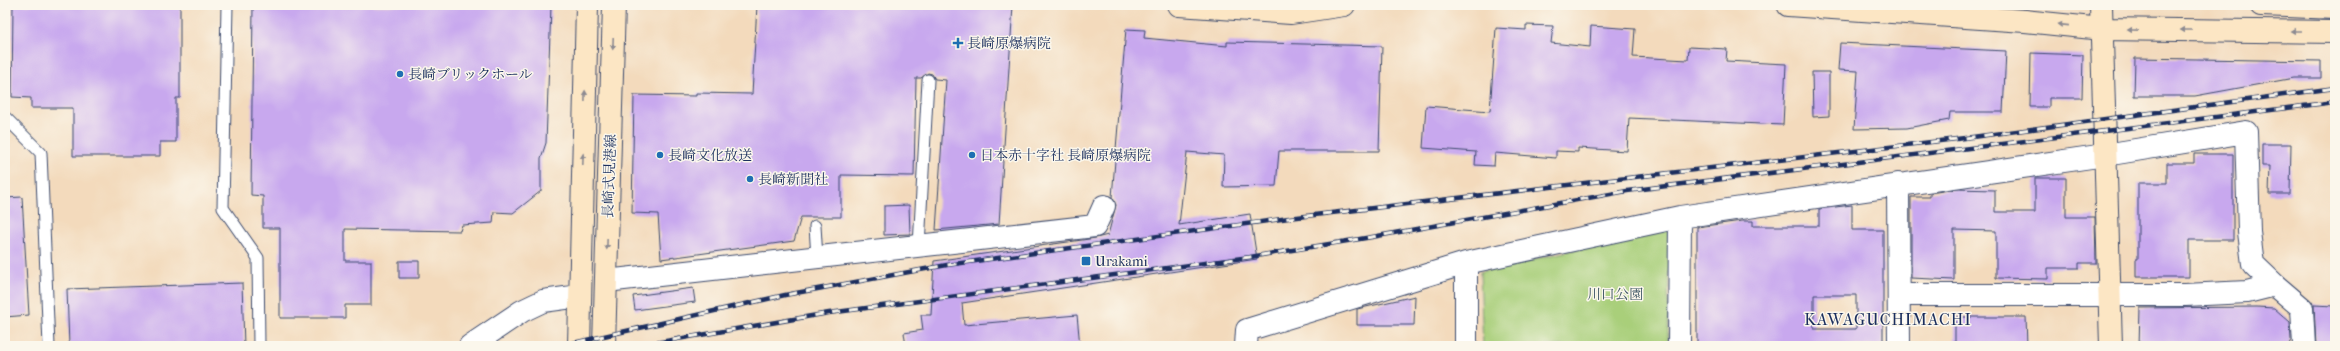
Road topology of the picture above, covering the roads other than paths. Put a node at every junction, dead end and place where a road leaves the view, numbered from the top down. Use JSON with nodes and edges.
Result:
{"nodes":[{"id":1,"x":227,"y":5,"type":"edge"},
{"id":2,"x":587,"y":5,"type":"edge"},
{"id":3,"x":614,"y":5,"type":"edge"},
{"id":4,"x":1179,"y":5,"type":"edge"},
{"id":5,"x":1344,"y":5,"type":"edge"},
{"id":6,"x":1788,"y":5,"type":"edge"},
{"id":7,"x":2101,"y":5,"type":"edge"},
{"id":8,"x":2261,"y":5,"type":"edge"},
{"id":9,"x":2335,"y":8,"type":"edge"},
{"id":10,"x":2102,"y":29,"type":"junction"},
{"id":11,"x":2335,"y":32,"type":"edge"},
{"id":12,"x":928,"y":80,"type":"dead end"},
{"id":13,"x":5,"y":117,"type":"edge"},
{"id":14,"x":2106,"y":155,"type":"junction"},
{"id":15,"x":1898,"y":184,"type":"junction"},
{"id":16,"x":1104,"y":206,"type":"dead end"},
{"id":17,"x":1680,"y":217,"type":"junction"},
{"id":18,"x":815,"y":226,"type":"dead end"},
{"id":19,"x":918,"y":246,"type":"junction"},
{"id":20,"x":817,"y":258,"type":"junction"},
{"id":21,"x":1466,"y":263,"type":"junction"},
{"id":22,"x":606,"y":281,"type":"junction"},
{"id":23,"x":2275,"y":285,"type":"junction"},
{"id":24,"x":1899,"y":295,"type":"junction"},
{"id":25,"x":2109,"y":295,"type":"junction"},
{"id":26,"x":580,"y":296,"type":"junction"},
{"id":27,"x":49,"y":346,"type":"edge"},
{"id":28,"x":259,"y":346,"type":"edge"},
{"id":29,"x":470,"y":346,"type":"edge"},
{"id":30,"x":579,"y":346,"type":"edge"},
{"id":31,"x":604,"y":346,"type":"edge"},
{"id":32,"x":1246,"y":346,"type":"edge"},
{"id":33,"x":1466,"y":346,"type":"edge"},
{"id":34,"x":1679,"y":346,"type":"edge"},
{"id":35,"x":1899,"y":346,"type":"edge"},
{"id":36,"x":2110,"y":346,"type":"edge"},
{"id":37,"x":2304,"y":346,"type":"edge"}],
"edges":[{"from":1,"to":28,"type":"lane"},
{"from":26,"to":2,"type":"street","name":"長崎式見港線","one_way":true},
{"from":3,"to":22,"type":"street","name":"長崎式見港線","one_way":true},
{"from":4,"to":5,"type":"street"},
{"from":10,"to":6,"type":"street","one_way":true},
{"from":7,"to":10,"type":"street"},
{"from":8,"to":9,"type":"street"},
{"from":11,"to":10,"type":"street","one_way":true},
{"from":10,"to":14,"type":"street"},
{"from":12,"to":19,"type":"lane"},
{"from":13,"to":27,"type":"lane"},
{"from":14,"to":15,"type":"street"},
{"from":14,"to":23,"type":"street"},
{"from":14,"to":25,"type":"street"},
{"from":15,"to":17,"type":"street"},
{"from":15,"to":24,"type":"street"},
{"from":16,"to":19,"type":"street"},
{"from":17,"to":21,"type":"street"},
{"from":17,"to":34,"type":"street"},
{"from":18,"to":20,"type":"lane"},
{"from":19,"to":20,"type":"street"},
{"from":20,"to":22,"type":"street"},
{"from":21,"to":32,"type":"street"},
{"from":21,"to":33,"type":"street"},
{"from":22,"to":31,"type":"street","name":"長崎式見港線"},
{"from":23,"to":25,"type":"street"},
{"from":23,"to":37,"type":"street"},
{"from":24,"to":25,"type":"street"},
{"from":24,"to":35,"type":"street"},
{"from":25,"to":36,"type":"street"},
{"from":26,"to":29,"type":"street"},
{"from":26,"to":30,"type":"street","name":"長崎式見港線"}]}
